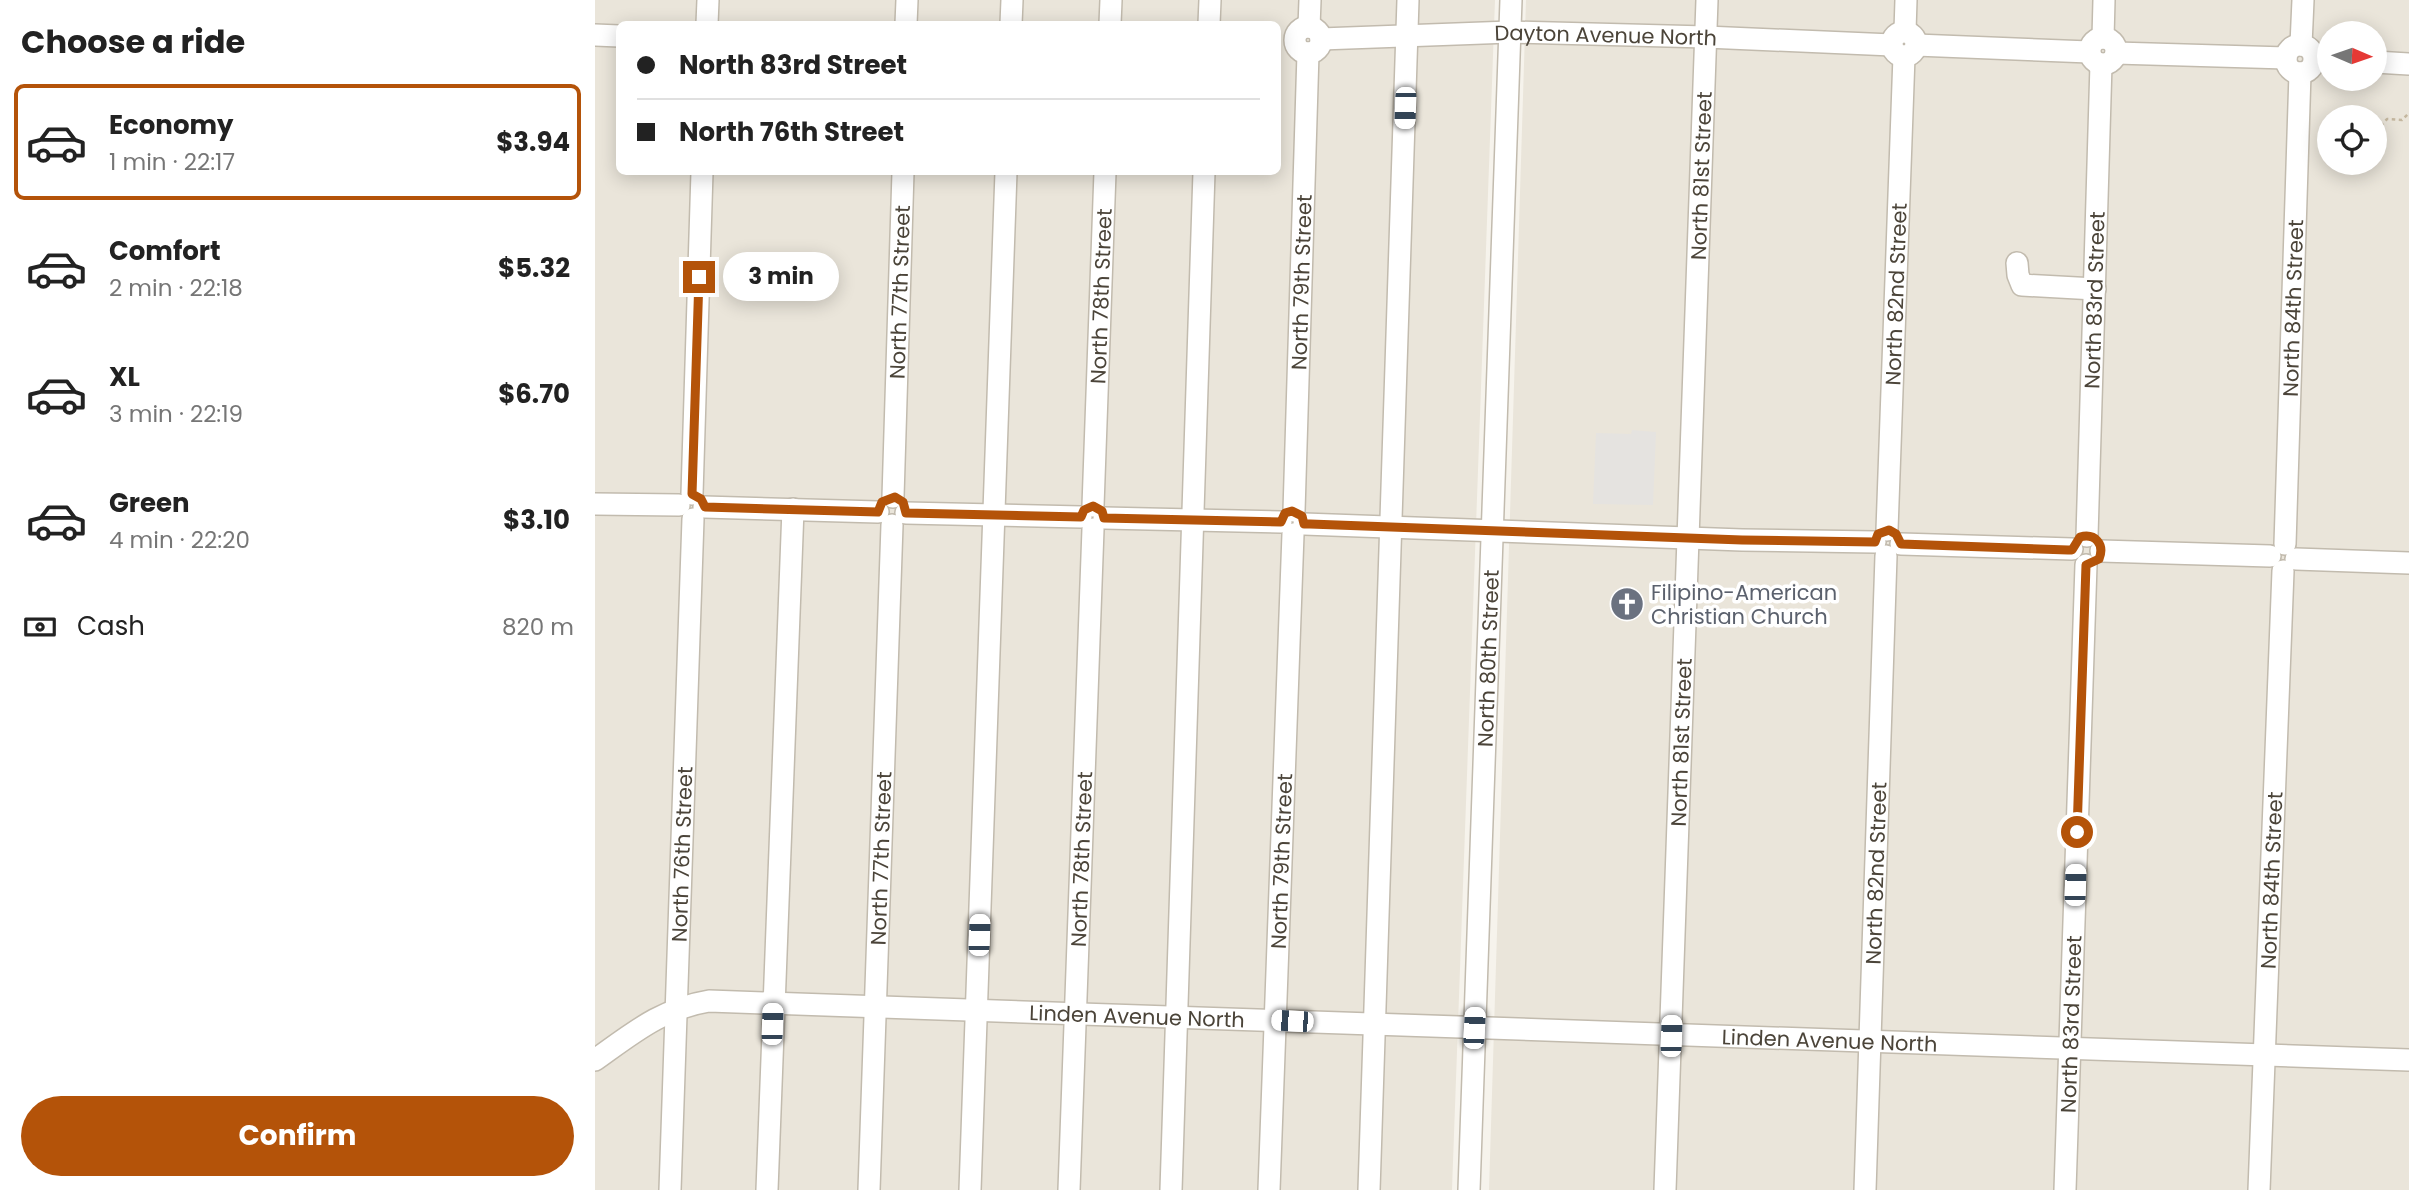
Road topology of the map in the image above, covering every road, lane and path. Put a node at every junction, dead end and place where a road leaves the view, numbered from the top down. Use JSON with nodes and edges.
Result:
{"nodes":[{"id":1,"x":708,"y":0,"type":"edge"},
{"id":2,"x":907,"y":0,"type":"edge"},
{"id":3,"x":1012,"y":0,"type":"edge"},
{"id":4,"x":1111,"y":0,"type":"edge"},
{"id":5,"x":1210,"y":0,"type":"edge"},
{"id":6,"x":1310,"y":0,"type":"edge"},
{"id":7,"x":1408,"y":0,"type":"edge"},
{"id":8,"x":1511,"y":0,"type":"edge"},
{"id":9,"x":1707,"y":0,"type":"edge"},
{"id":10,"x":1906,"y":0,"type":"edge"},
{"id":11,"x":2104,"y":0,"type":"edge"},
{"id":12,"x":2303,"y":0,"type":"edge"},
{"id":13,"x":706,"y":21,"type":"edge"},
{"id":14,"x":906,"y":21,"type":"edge"},
{"id":15,"x":1011,"y":21,"type":"edge"},
{"id":16,"x":1110,"y":21,"type":"edge"},
{"id":17,"x":1209,"y":21,"type":"edge"},
{"id":18,"x":1510,"y":32,"type":"junction"},
{"id":19,"x":595,"y":34,"type":"edge"},
{"id":20,"x":616,"y":36,"type":"edge"},
{"id":21,"x":1407,"y":36,"type":"junction"},
{"id":22,"x":1706,"y":37,"type":"junction"},
{"id":23,"x":1302,"y":41,"type":"edge"},
{"id":24,"x":1904,"y":44,"type":"junction"},
{"id":25,"x":2102,"y":52,"type":"junction"},
{"id":26,"x":2306,"y":59,"type":"edge"},
{"id":27,"x":2387,"y":63,"type":"edge"},
{"id":28,"x":2409,"y":64,"type":"edge"},
{"id":29,"x":2409,"y":113,"type":"edge"},
{"id":30,"x":2387,"y":119,"type":"edge"},
{"id":31,"x":702,"y":175,"type":"edge"},
{"id":32,"x":903,"y":175,"type":"edge"},
{"id":33,"x":1006,"y":175,"type":"edge"},
{"id":34,"x":1105,"y":175,"type":"edge"},
{"id":35,"x":1204,"y":175,"type":"edge"},
{"id":36,"x":2017,"y":263,"type":"dead end"},
{"id":37,"x":2095,"y":289,"type":"junction"},
{"id":38,"x":595,"y":504,"type":"edge"},
{"id":39,"x":692,"y":506,"type":"junction"},
{"id":40,"x":793,"y":509,"type":"junction"},
{"id":41,"x":892,"y":512,"type":"junction"},
{"id":42,"x":993,"y":515,"type":"junction"},
{"id":43,"x":1093,"y":518,"type":"junction"},
{"id":44,"x":1193,"y":520,"type":"junction"},
{"id":45,"x":1293,"y":523,"type":"junction"},
{"id":46,"x":1392,"y":527,"type":"junction"},
{"id":47,"x":1493,"y":531,"type":"junction"},
{"id":48,"x":1689,"y":538,"type":"junction"},
{"id":49,"x":1887,"y":543,"type":"junction"},
{"id":50,"x":2087,"y":550,"type":"junction"},
{"id":51,"x":2283,"y":558,"type":"junction"},
{"id":52,"x":2409,"y":564,"type":"edge"},
{"id":53,"x":773,"y":1003,"type":"junction"},
{"id":54,"x":874,"y":1006,"type":"junction"},
{"id":55,"x":676,"y":1008,"type":"junction"},
{"id":56,"x":977,"y":1010,"type":"junction"},
{"id":57,"x":1074,"y":1014,"type":"junction"},
{"id":58,"x":1177,"y":1017,"type":"junction"},
{"id":59,"x":1274,"y":1020,"type":"junction"},
{"id":60,"x":1374,"y":1024,"type":"junction"},
{"id":61,"x":1474,"y":1028,"type":"junction"},
{"id":62,"x":1671,"y":1036,"type":"junction"},
{"id":63,"x":1870,"y":1042,"type":"junction"},
{"id":64,"x":2070,"y":1050,"type":"junction"},
{"id":65,"x":2264,"y":1055,"type":"junction"},
{"id":66,"x":595,"y":1060,"type":"edge"},
{"id":67,"x":2409,"y":1060,"type":"edge"},
{"id":68,"x":670,"y":1190,"type":"edge"},
{"id":69,"x":767,"y":1190,"type":"edge"},
{"id":70,"x":869,"y":1190,"type":"edge"},
{"id":71,"x":970,"y":1190,"type":"edge"},
{"id":72,"x":1069,"y":1190,"type":"edge"},
{"id":73,"x":1171,"y":1190,"type":"edge"},
{"id":74,"x":1269,"y":1190,"type":"edge"},
{"id":75,"x":1369,"y":1190,"type":"edge"},
{"id":76,"x":1469,"y":1190,"type":"edge"},
{"id":77,"x":1665,"y":1190,"type":"edge"},
{"id":78,"x":1865,"y":1190,"type":"edge"},
{"id":79,"x":2065,"y":1190,"type":"edge"},
{"id":80,"x":2259,"y":1190,"type":"edge"}],
"edges":[{"from":1,"to":13,"type":"street"},
{"from":2,"to":14,"type":"street"},
{"from":3,"to":15,"type":"street"},
{"from":4,"to":16,"type":"street"},
{"from":5,"to":17,"type":"street"},
{"from":6,"to":23,"type":"street","name":"North 79th Street"},
{"from":7,"to":21,"type":"street"},
{"from":8,"to":18,"type":"street","name":"North 80th Street"},
{"from":9,"to":22,"type":"street","name":"North 81st Street"},
{"from":10,"to":24,"type":"street","name":"North 82nd Street"},
{"from":11,"to":25,"type":"street","name":"North 83rd Street"},
{"from":12,"to":26,"type":"street","name":"North 84th Street"},
{"from":18,"to":21,"type":"street","name":"Dayton Avenue North"},
{"from":18,"to":22,"type":"street","name":"Dayton Avenue North"},
{"from":18,"to":47,"type":"street","name":"North 80th Street"},
{"from":19,"to":20,"type":"street"},
{"from":21,"to":23,"type":"street","name":"Dayton Avenue North"},
{"from":21,"to":46,"type":"street"},
{"from":22,"to":24,"type":"street","name":"Dayton Avenue North"},
{"from":22,"to":48,"type":"street","name":"North 81st Street"},
{"from":23,"to":45,"type":"street","name":"North 79th Street"},
{"from":24,"to":25,"type":"street","name":"Dayton Avenue North"},
{"from":24,"to":49,"type":"street","name":"North 82nd Street"},
{"from":25,"to":26,"type":"street","name":"Dayton Avenue North"},
{"from":25,"to":37,"type":"street","name":"North 83rd Street"},
{"from":26,"to":51,"type":"street","name":"North 84th Street"},
{"from":27,"to":28,"type":"street"},
{"from":29,"to":30,"type":"path"},
{"from":31,"to":39,"type":"street","name":"North 76th Street"},
{"from":32,"to":41,"type":"street","name":"North 77th Street"},
{"from":33,"to":42,"type":"street"},
{"from":34,"to":43,"type":"street","name":"North 78th Street"},
{"from":35,"to":44,"type":"street"},
{"from":36,"to":37,"type":"street"},
{"from":37,"to":50,"type":"street","name":"North 83rd Street"},
{"from":38,"to":39,"type":"street"},
{"from":39,"to":40,"type":"street"},
{"from":39,"to":55,"type":"street","name":"North 76th Street"},
{"from":40,"to":41,"type":"street"},
{"from":40,"to":53,"type":"street"},
{"from":41,"to":42,"type":"street"},
{"from":41,"to":54,"type":"street","name":"North 77th Street"},
{"from":42,"to":43,"type":"street"},
{"from":42,"to":56,"type":"street"},
{"from":43,"to":44,"type":"street"},
{"from":43,"to":57,"type":"street","name":"North 78th Street"},
{"from":44,"to":45,"type":"street"},
{"from":44,"to":58,"type":"street"},
{"from":45,"to":46,"type":"street"},
{"from":45,"to":59,"type":"street","name":"North 79th Street"},
{"from":46,"to":47,"type":"street"},
{"from":46,"to":60,"type":"street"},
{"from":47,"to":48,"type":"street"},
{"from":47,"to":61,"type":"street","name":"North 80th Street"},
{"from":48,"to":49,"type":"street"},
{"from":48,"to":62,"type":"street","name":"North 81st Street"},
{"from":49,"to":50,"type":"street"},
{"from":49,"to":63,"type":"street","name":"North 82nd Street"},
{"from":50,"to":51,"type":"street"},
{"from":50,"to":64,"type":"street","name":"North 83rd Street"},
{"from":51,"to":52,"type":"street"},
{"from":51,"to":65,"type":"street","name":"North 84th Street"},
{"from":53,"to":54,"type":"street","name":"Linden Avenue North"},
{"from":53,"to":55,"type":"street","name":"Linden Avenue North"},
{"from":53,"to":69,"type":"street"},
{"from":54,"to":56,"type":"street","name":"Linden Avenue North"},
{"from":54,"to":70,"type":"street","name":"North 77th Street"},
{"from":55,"to":66,"type":"street","name":"Linden Avenue North"},
{"from":55,"to":68,"type":"street","name":"North 76th Street"},
{"from":56,"to":57,"type":"street","name":"Linden Avenue North"},
{"from":56,"to":71,"type":"street"},
{"from":57,"to":58,"type":"street","name":"Linden Avenue North"},
{"from":57,"to":72,"type":"street","name":"North 78th Street"},
{"from":58,"to":59,"type":"street","name":"Linden Avenue North"},
{"from":58,"to":73,"type":"street"},
{"from":59,"to":60,"type":"street","name":"Linden Avenue North"},
{"from":59,"to":74,"type":"street","name":"North 79th Street"},
{"from":60,"to":61,"type":"street","name":"Linden Avenue North"},
{"from":60,"to":75,"type":"street"},
{"from":61,"to":62,"type":"street","name":"Linden Avenue North"},
{"from":61,"to":76,"type":"street","name":"North 80th Street"},
{"from":62,"to":63,"type":"street","name":"Linden Avenue North"},
{"from":62,"to":77,"type":"street","name":"North 81st Street"},
{"from":63,"to":64,"type":"street","name":"Linden Avenue North"},
{"from":63,"to":78,"type":"street","name":"North 82nd Street"},
{"from":64,"to":65,"type":"street","name":"Linden Avenue North"},
{"from":64,"to":79,"type":"street","name":"North 83rd Street"},
{"from":65,"to":67,"type":"street","name":"Linden Avenue North"},
{"from":65,"to":80,"type":"street","name":"North 84th Street"}]}
